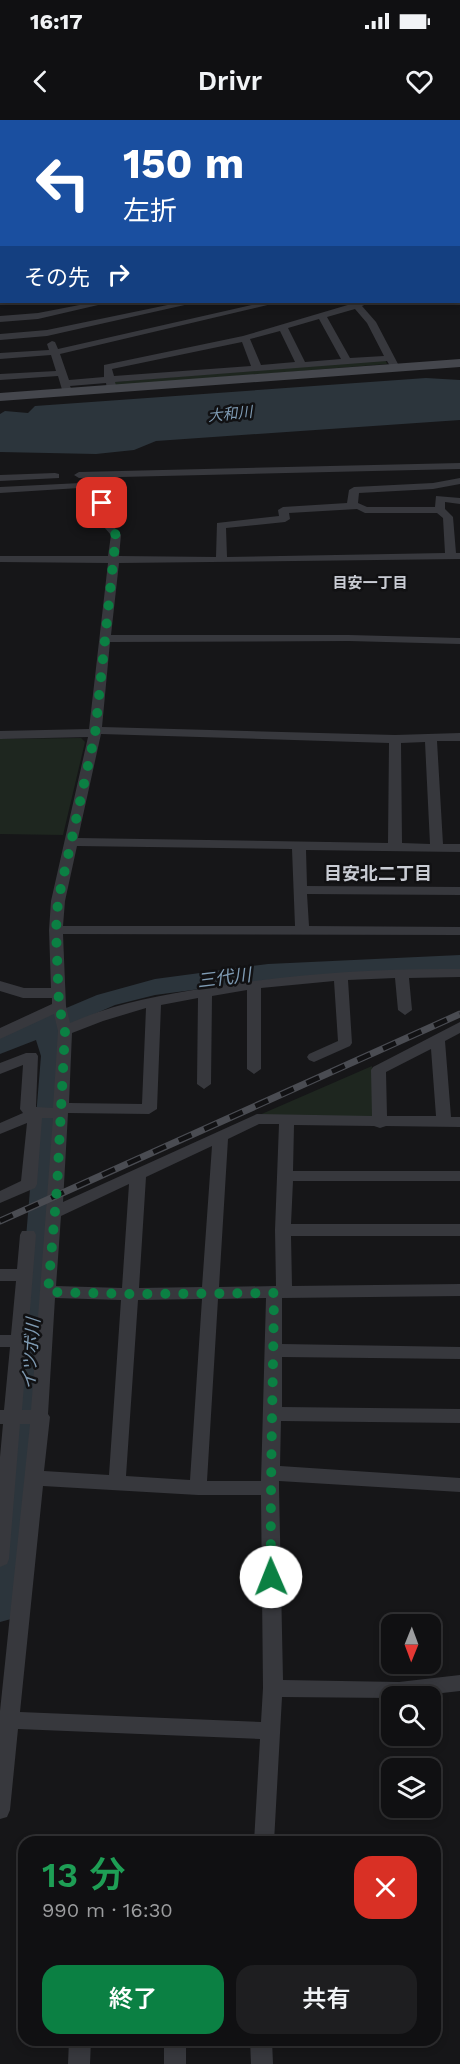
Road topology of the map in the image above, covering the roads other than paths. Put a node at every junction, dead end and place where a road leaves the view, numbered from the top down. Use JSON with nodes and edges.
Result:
{"nodes":[{"id":1,"x":100,"y":303,"type":"edge"},
{"id":2,"x":188,"y":303,"type":"edge"},
{"id":3,"x":268,"y":303,"type":"edge"},
{"id":4,"x":356,"y":303,"type":"edge"},
{"id":5,"x":36,"y":313,"type":"junction"},
{"id":6,"x":321,"y":314,"type":"junction"},
{"id":7,"x":0,"y":319,"type":"edge"},
{"id":8,"x":283,"y":327,"type":"junction"},
{"id":9,"x":47,"y":333,"type":"junction"},
{"id":10,"x":0,"y":337,"type":"edge"},
{"id":11,"x":245,"y":338,"type":"junction"},
{"id":12,"x":56,"y":352,"type":"junction"},
{"id":13,"x":164,"y":354,"type":"junction"},
{"id":14,"x":0,"y":356,"type":"edge"},
{"id":15,"x":211,"y":359,"type":"junction"},
{"id":16,"x":346,"y":360,"type":"junction"},
{"id":17,"x":392,"y":362,"type":"junction"},
{"id":18,"x":460,"y":363,"type":"edge"},
{"id":19,"x":301,"y":364,"type":"junction"},
{"id":20,"x":257,"y":368,"type":"junction"},
{"id":21,"x":172,"y":375,"type":"junction"},
{"id":22,"x":0,"y":377,"type":"edge"},
{"id":23,"x":66,"y":383,"type":"junction"},
{"id":24,"x":111,"y":385,"type":"junction"},
{"id":25,"x":0,"y":397,"type":"edge"},
{"id":26,"x":460,"y":466,"type":"edge"},
{"id":27,"x":0,"y":478,"type":"edge"},
{"id":28,"x":460,"y":481,"type":"edge"},
{"id":29,"x":0,"y":490,"type":"edge"},
{"id":30,"x":460,"y":501,"type":"edge"},
{"id":31,"x":352,"y":507,"type":"junction"},
{"id":32,"x":440,"y":510,"type":"junction"},
{"id":33,"x":456,"y":556,"type":"edge"},
{"id":34,"x":0,"y":559,"type":"edge"},
{"id":35,"x":114,"y":560,"type":"junction"},
{"id":36,"x":222,"y":560,"type":"junction"},
{"id":37,"x":104,"y":639,"type":"junction"},
{"id":38,"x":460,"y":641,"type":"edge"},
{"id":39,"x":95,"y":732,"type":"junction"},
{"id":40,"x":0,"y":735,"type":"edge"},
{"id":41,"x":431,"y":738,"type":"junction"},
{"id":42,"x":460,"y":738,"type":"edge"},
{"id":43,"x":395,"y":739,"type":"junction"},
{"id":44,"x":70,"y":842,"type":"junction"},
{"id":45,"x":299,"y":848,"type":"junction"},
{"id":46,"x":395,"y":848,"type":"junction"},
{"id":47,"x":437,"y":848,"type":"junction"},
{"id":48,"x":460,"y":848,"type":"edge"},
{"id":49,"x":301,"y":890,"type":"junction"},
{"id":50,"x":460,"y":891,"type":"edge"},
{"id":51,"x":56,"y":930,"type":"junction"},
{"id":52,"x":302,"y":931,"type":"junction"},
{"id":53,"x":460,"y":931,"type":"edge"},
{"id":54,"x":402,"y":973,"type":"junction"},
{"id":55,"x":460,"y":973,"type":"edge"},
{"id":56,"x":341,"y":976,"type":"junction"},
{"id":57,"x":254,"y":985,"type":"junction"},
{"id":58,"x":0,"y":986,"type":"edge"},
{"id":59,"x":206,"y":992,"type":"junction"},
{"id":60,"x":59,"y":1000,"type":"junction"},
{"id":61,"x":154,"y":1001,"type":"junction"},
{"id":62,"x":405,"y":1010,"type":"dead end"},
{"id":63,"x":460,"y":1027,"type":"edge"},
{"id":64,"x":65,"y":1031,"type":"junction"},
{"id":65,"x":0,"y":1034,"type":"edge"},
{"id":66,"x":437,"y":1038,"type":"junction"},
{"id":67,"x":314,"y":1057,"type":"dead end"},
{"id":68,"x":0,"y":1069,"type":"edge"},
{"id":69,"x":254,"y":1069,"type":"dead end"},
{"id":70,"x":204,"y":1084,"type":"dead end"},
{"id":71,"x":60,"y":1110,"type":"junction"},
{"id":72,"x":35,"y":1113,"type":"junction"},
{"id":73,"x":287,"y":1120,"type":"junction"},
{"id":74,"x":380,"y":1122,"type":"junction"},
{"id":75,"x":444,"y":1122,"type":"junction"},
{"id":76,"x":460,"y":1122,"type":"edge"},
{"id":77,"x":0,"y":1129,"type":"edge"},
{"id":78,"x":220,"y":1138,"type":"junction"},
{"id":79,"x":138,"y":1174,"type":"junction"},
{"id":80,"x":285,"y":1176,"type":"junction"},
{"id":81,"x":460,"y":1176,"type":"edge"},
{"id":82,"x":0,"y":1197,"type":"edge"},
{"id":83,"x":53,"y":1214,"type":"junction"},
{"id":84,"x":283,"y":1230,"type":"junction"},
{"id":85,"x":460,"y":1230,"type":"edge"},
{"id":86,"x":28,"y":1235,"type":"dead end"},
{"id":87,"x":0,"y":1275,"type":"edge"},
{"id":88,"x":24,"y":1275,"type":"junction"},
{"id":89,"x":460,"y":1290,"type":"edge"},
{"id":90,"x":48,"y":1292,"type":"junction"},
{"id":91,"x":279,"y":1292,"type":"junction"},
{"id":92,"x":210,"y":1293,"type":"junction"},
{"id":93,"x":130,"y":1294,"type":"junction"},
{"id":94,"x":0,"y":1341,"type":"edge"},
{"id":95,"x":19,"y":1341,"type":"junction"},
{"id":96,"x":272,"y":1350,"type":"junction"},
{"id":97,"x":460,"y":1353,"type":"edge"},
{"id":98,"x":273,"y":1414,"type":"junction"},
{"id":99,"x":460,"y":1416,"type":"edge"},
{"id":100,"x":21,"y":1417,"type":"edge"},
{"id":101,"x":35,"y":1478,"type":"junction"},
{"id":102,"x":271,"y":1481,"type":"junction"},
{"id":103,"x":117,"y":1484,"type":"junction"},
{"id":104,"x":460,"y":1485,"type":"edge"},
{"id":105,"x":198,"y":1488,"type":"junction"},
{"id":106,"x":3,"y":1493,"type":"edge"},
{"id":107,"x":0,"y":1559,"type":"edge"},
{"id":108,"x":460,"y":1683,"type":"edge"},
{"id":109,"x":273,"y":1688,"type":"junction"},
{"id":110,"x":6,"y":1721,"type":"edge"},
{"id":111,"x":270,"y":1731,"type":"junction"},
{"id":112,"x":0,"y":1810,"type":"edge"},
{"id":113,"x":264,"y":1836,"type":"edge"},
{"id":114,"x":80,"y":2046,"type":"edge"},
{"id":115,"x":176,"y":2046,"type":"edge"},
{"id":116,"x":261,"y":2046,"type":"edge"},
{"id":117,"x":79,"y":2064,"type":"edge"},
{"id":118,"x":175,"y":2064,"type":"edge"},
{"id":119,"x":262,"y":2064,"type":"edge"}],
"edges":[{"from":1,"to":5,"type":"street"},
{"from":2,"to":9,"type":"street"},
{"from":3,"to":12,"type":"street"},
{"from":4,"to":6,"type":"street"},
{"from":4,"to":17,"type":"street"},
{"from":5,"to":7,"type":"street"},
{"from":5,"to":9,"type":"street"},
{"from":6,"to":8,"type":"street"},
{"from":6,"to":16,"type":"street"},
{"from":8,"to":11,"type":"street"},
{"from":8,"to":19,"type":"street"},
{"from":9,"to":10,"type":"street"},
{"from":9,"to":12,"type":"street"},
{"from":11,"to":15,"type":"street"},
{"from":11,"to":20,"type":"street"},
{"from":12,"to":14,"type":"street"},
{"from":12,"to":23,"type":"street"},
{"from":13,"to":15,"type":"street"},
{"from":13,"to":21,"type":"street"},
{"from":13,"to":24,"type":"street"},
{"from":15,"to":20,"type":"street"},
{"from":15,"to":21,"type":"street"},
{"from":16,"to":17,"type":"street"},
{"from":16,"to":19,"type":"street"},
{"from":17,"to":18,"type":"street"},
{"from":17,"to":24,"type":"street"},
{"from":19,"to":20,"type":"street"},
{"from":21,"to":24,"type":"street"},
{"from":22,"to":23,"type":"street"},
{"from":23,"to":24,"type":"street"},
{"from":23,"to":25,"type":"street"},
{"from":26,"to":27,"type":"street"},
{"from":28,"to":31,"type":"street"},
{"from":29,"to":35,"type":"street"},
{"from":30,"to":32,"type":"street"},
{"from":31,"to":32,"type":"street"},
{"from":31,"to":36,"type":"street"},
{"from":32,"to":33,"type":"street"},
{"from":33,"to":36,"type":"street"},
{"from":34,"to":35,"type":"street"},
{"from":35,"to":36,"type":"street"},
{"from":35,"to":37,"type":"street"},
{"from":37,"to":38,"type":"street"},
{"from":37,"to":39,"type":"street"},
{"from":39,"to":40,"type":"street"},
{"from":39,"to":43,"type":"street"},
{"from":39,"to":44,"type":"street"},
{"from":41,"to":42,"type":"street"},
{"from":41,"to":43,"type":"street"},
{"from":41,"to":47,"type":"street"},
{"from":43,"to":46,"type":"street"},
{"from":44,"to":45,"type":"street"},
{"from":44,"to":51,"type":"street"},
{"from":45,"to":46,"type":"street"},
{"from":45,"to":49,"type":"street"},
{"from":46,"to":47,"type":"street"},
{"from":47,"to":48,"type":"street"},
{"from":49,"to":50,"type":"street"},
{"from":49,"to":52,"type":"street"},
{"from":51,"to":52,"type":"street"},
{"from":51,"to":60,"type":"street"},
{"from":52,"to":53,"type":"street"},
{"from":54,"to":55,"type":"street"},
{"from":54,"to":56,"type":"street"},
{"from":54,"to":62,"type":"street"},
{"from":56,"to":57,"type":"street"},
{"from":56,"to":67,"type":"street"},
{"from":57,"to":59,"type":"street"},
{"from":57,"to":69,"type":"street"},
{"from":58,"to":60,"type":"street"},
{"from":59,"to":61,"type":"street"},
{"from":59,"to":70,"type":"street"},
{"from":60,"to":64,"type":"street"},
{"from":60,"to":65,"type":"street"},
{"from":61,"to":64,"type":"street"},
{"from":61,"to":71,"type":"street"},
{"from":63,"to":66,"type":"street"},
{"from":64,"to":71,"type":"street"},
{"from":66,"to":74,"type":"street"},
{"from":66,"to":75,"type":"street"},
{"from":68,"to":72,"type":"street"},
{"from":71,"to":72,"type":"street"},
{"from":71,"to":83,"type":"street"},
{"from":72,"to":77,"type":"street"},
{"from":72,"to":82,"type":"street"},
{"from":73,"to":74,"type":"street"},
{"from":73,"to":78,"type":"street"},
{"from":73,"to":80,"type":"street"},
{"from":74,"to":75,"type":"street"},
{"from":75,"to":76,"type":"street"},
{"from":78,"to":79,"type":"street"},
{"from":78,"to":92,"type":"street"},
{"from":79,"to":83,"type":"street"},
{"from":79,"to":93,"type":"street"},
{"from":80,"to":81,"type":"street"},
{"from":80,"to":84,"type":"street"},
{"from":83,"to":90,"type":"street"},
{"from":84,"to":85,"type":"street"},
{"from":84,"to":91,"type":"street"},
{"from":86,"to":88,"type":"street"},
{"from":87,"to":88,"type":"street"},
{"from":88,"to":95,"type":"street"},
{"from":89,"to":91,"type":"street"},
{"from":90,"to":93,"type":"street"},
{"from":90,"to":100,"type":"street"},
{"from":91,"to":92,"type":"street"},
{"from":91,"to":96,"type":"street"},
{"from":92,"to":93,"type":"street"},
{"from":92,"to":105,"type":"street"},
{"from":93,"to":103,"type":"street"},
{"from":94,"to":95,"type":"street"},
{"from":95,"to":100,"type":"street"},
{"from":96,"to":97,"type":"street"},
{"from":96,"to":98,"type":"street"},
{"from":98,"to":99,"type":"street"},
{"from":98,"to":102,"type":"street"},
{"from":100,"to":101,"type":"street"},
{"from":100,"to":106,"type":"street"},
{"from":101,"to":103,"type":"street"},
{"from":101,"to":110,"type":"street"},
{"from":102,"to":104,"type":"street"},
{"from":102,"to":105,"type":"street"},
{"from":102,"to":109,"type":"street"},
{"from":103,"to":105,"type":"street"},
{"from":106,"to":107,"type":"street"},
{"from":108,"to":109,"type":"street"},
{"from":109,"to":111,"type":"street"},
{"from":110,"to":111,"type":"street"},
{"from":110,"to":112,"type":"street"},
{"from":111,"to":113,"type":"street"},
{"from":114,"to":117,"type":"street"},
{"from":115,"to":118,"type":"street"},
{"from":116,"to":119,"type":"street"}]}
